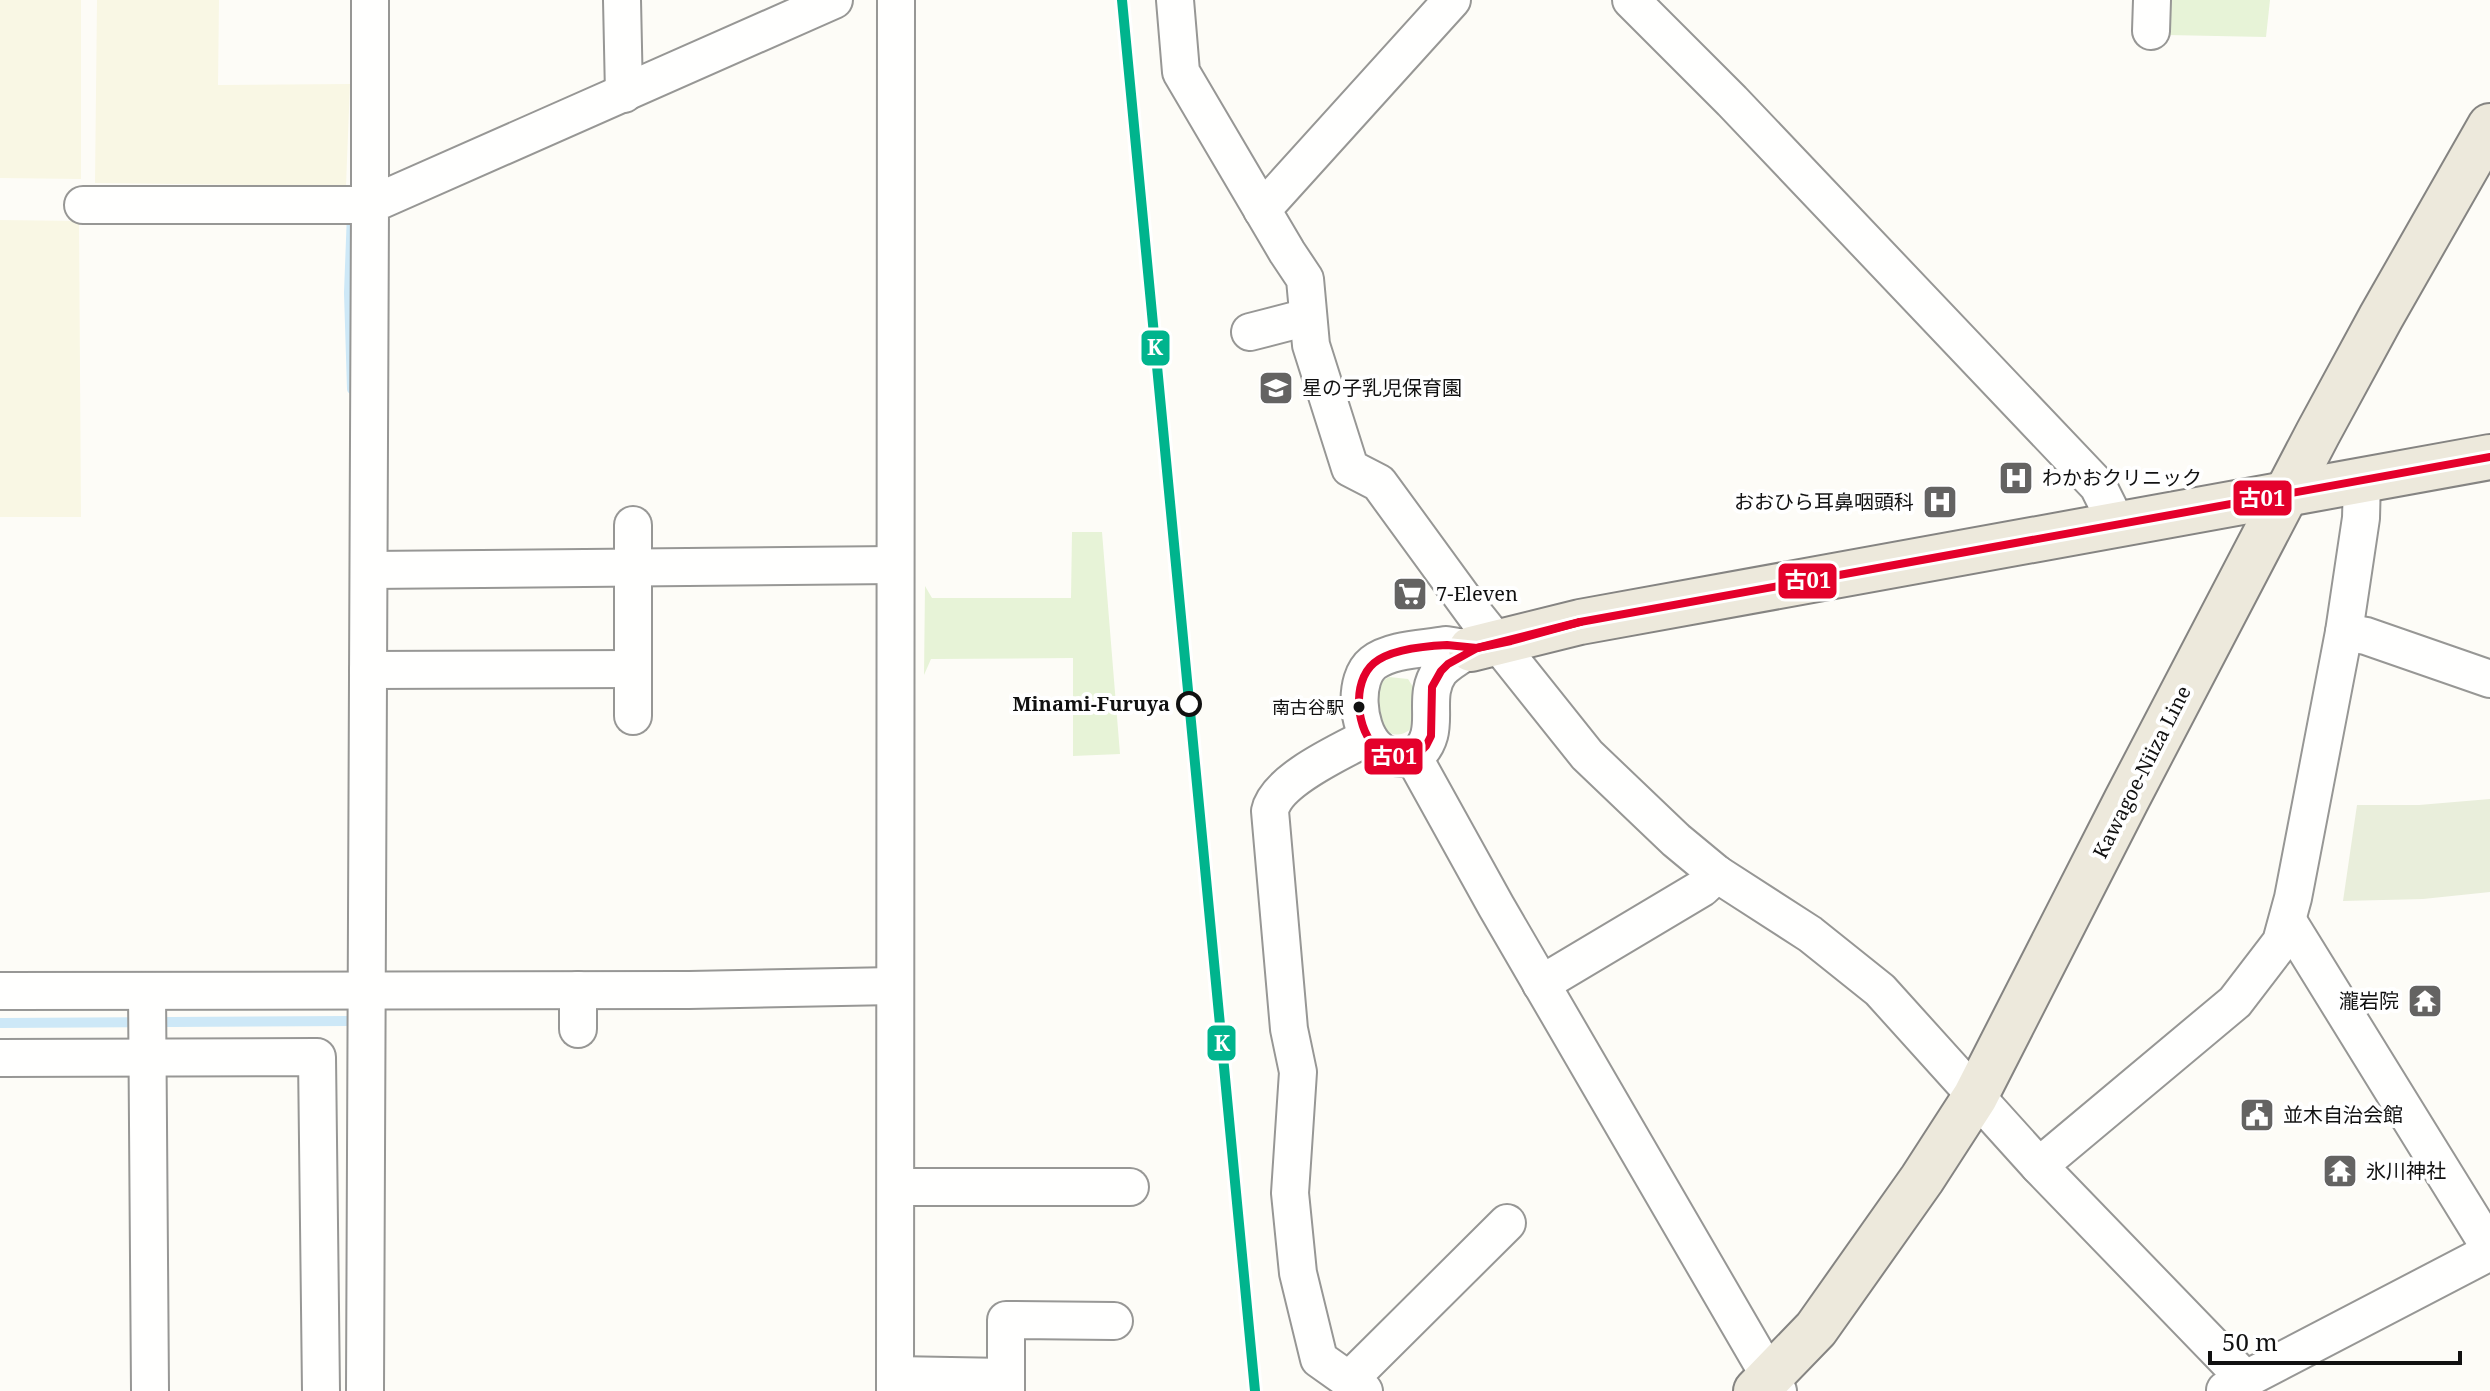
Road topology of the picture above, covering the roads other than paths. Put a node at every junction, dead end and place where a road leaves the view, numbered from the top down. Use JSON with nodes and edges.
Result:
{"nodes":[{"id":1,"x":370,"y":0,"type":"edge"},
{"id":2,"x":622,"y":0,"type":"edge"},
{"id":3,"x":834,"y":0,"type":"edge"},
{"id":4,"x":896,"y":0,"type":"edge"},
{"id":5,"x":1175,"y":0,"type":"edge"},
{"id":6,"x":1452,"y":0,"type":"edge"},
{"id":7,"x":1631,"y":0,"type":"edge"},
{"id":8,"x":624,"y":94,"type":"junction"},
{"id":9,"x":2490,"y":126,"type":"edge"},
{"id":10,"x":83,"y":205,"type":"dead end"},
{"id":11,"x":370,"y":205,"type":"junction"},
{"id":12,"x":1262,"y":210,"type":"junction"},
{"id":13,"x":1308,"y":317,"type":"junction"},
{"id":14,"x":1250,"y":332,"type":"dead end"},
{"id":15,"x":2490,"y":457,"type":"edge"},
{"id":16,"x":2362,"y":480,"type":"junction"},
{"id":17,"x":2285,"y":496,"type":"junction"},
{"id":18,"x":633,"y":525,"type":"dead end"},
{"id":19,"x":2112,"y":525,"type":"junction"},
{"id":20,"x":895,"y":565,"type":"junction"},
{"id":21,"x":634,"y":567,"type":"junction"},
{"id":22,"x":369,"y":570,"type":"junction"},
{"id":23,"x":2344,"y":632,"type":"junction"},
{"id":24,"x":1484,"y":646,"type":"junction"},
{"id":25,"x":1370,"y":666,"type":"junction"},
{"id":26,"x":633,"y":669,"type":"junction"},
{"id":27,"x":368,"y":670,"type":"junction"},
{"id":28,"x":2490,"y":679,"type":"edge"},
{"id":29,"x":1432,"y":687,"type":"junction"},
{"id":30,"x":633,"y":716,"type":"dead end"},
{"id":31,"x":1368,"y":737,"type":"junction"},
{"id":32,"x":1414,"y":758,"type":"junction"},
{"id":33,"x":1717,"y":874,"type":"junction"},
{"id":34,"x":2288,"y":921,"type":"junction"},
{"id":35,"x":1541,"y":984,"type":"junction"},
{"id":36,"x":894,"y":986,"type":"junction"},
{"id":37,"x":578,"y":990,"type":"junction"},
{"id":38,"x":0,"y":991,"type":"edge"},
{"id":39,"x":147,"y":991,"type":"junction"},
{"id":40,"x":365,"y":991,"type":"junction"},
{"id":41,"x":578,"y":1029,"type":"dead end"},
{"id":42,"x":147,"y":1057,"type":"junction"},
{"id":43,"x":0,"y":1058,"type":"edge"},
{"id":44,"x":1975,"y":1097,"type":"junction"},
{"id":45,"x":2039,"y":1166,"type":"junction"},
{"id":46,"x":896,"y":1187,"type":"junction"},
{"id":47,"x":1130,"y":1187,"type":"dead end"},
{"id":48,"x":2479,"y":1210,"type":"edge"},
{"id":49,"x":1507,"y":1223,"type":"dead end"},
{"id":50,"x":2490,"y":1250,"type":"edge"},
{"id":51,"x":1114,"y":1321,"type":"dead end"},
{"id":52,"x":895,"y":1383,"type":"edge"},
{"id":53,"x":1006,"y":1384,"type":"edge"},
{"id":54,"x":1357,"y":1386,"type":"edge"},
{"id":55,"x":2235,"y":1386,"type":"edge"},
{"id":56,"x":1768,"y":1387,"type":"edge"},
{"id":57,"x":150,"y":1391,"type":"edge"},
{"id":58,"x":321,"y":1391,"type":"edge"},
{"id":59,"x":365,"y":1391,"type":"edge"}],
"edges":[{"from":1,"to":11,"type":"street"},
{"from":2,"to":8,"type":"street"},
{"from":3,"to":8,"type":"street"},
{"from":4,"to":20,"type":"street"},
{"from":5,"to":12,"type":"street"},
{"from":6,"to":12,"type":"street"},
{"from":7,"to":19,"type":"street"},
{"from":8,"to":11,"type":"street"},
{"from":9,"to":17,"type":"main road","name":"Kawagoe-Niiza Line"},
{"from":10,"to":11,"type":"street"},
{"from":11,"to":22,"type":"street"},
{"from":12,"to":13,"type":"street"},
{"from":13,"to":14,"type":"street"},
{"from":13,"to":24,"type":"street"},
{"from":15,"to":16,"type":"main road"},
{"from":16,"to":17,"type":"main road"},
{"from":16,"to":23,"type":"street"},
{"from":17,"to":19,"type":"main road"},
{"from":17,"to":44,"type":"main road","name":"Kawagoe-Niiza Line"},
{"from":18,"to":21,"type":"street"},
{"from":19,"to":24,"type":"main road"},
{"from":20,"to":21,"type":"street"},
{"from":20,"to":36,"type":"street"},
{"from":21,"to":22,"type":"street"},
{"from":21,"to":26,"type":"street"},
{"from":22,"to":27,"type":"street"},
{"from":23,"to":28,"type":"street"},
{"from":23,"to":34,"type":"street"},
{"from":24,"to":25,"type":"street"},
{"from":24,"to":29,"type":"street"},
{"from":24,"to":33,"type":"street"},
{"from":25,"to":29,"type":"street"},
{"from":25,"to":31,"type":"street"},
{"from":26,"to":27,"type":"street"},
{"from":26,"to":30,"type":"street"},
{"from":27,"to":40,"type":"street"},
{"from":29,"to":32,"type":"street"},
{"from":31,"to":32,"type":"street"},
{"from":31,"to":54,"type":"street"},
{"from":32,"to":35,"type":"street"},
{"from":33,"to":35,"type":"street"},
{"from":33,"to":44,"type":"street"},
{"from":34,"to":45,"type":"street"},
{"from":34,"to":48,"type":"street"},
{"from":35,"to":56,"type":"street"},
{"from":36,"to":37,"type":"street"},
{"from":36,"to":46,"type":"street"},
{"from":37,"to":40,"type":"street"},
{"from":37,"to":41,"type":"street"},
{"from":38,"to":39,"type":"street"},
{"from":39,"to":40,"type":"street"},
{"from":39,"to":42,"type":"street"},
{"from":40,"to":59,"type":"street"},
{"from":42,"to":43,"type":"street"},
{"from":42,"to":57,"type":"street"},
{"from":42,"to":58,"type":"street"},
{"from":44,"to":45,"type":"street"},
{"from":44,"to":56,"type":"main road","name":"Kawagoe-Niiza Line"},
{"from":45,"to":55,"type":"street"},
{"from":46,"to":47,"type":"street"},
{"from":46,"to":52,"type":"street"},
{"from":48,"to":50,"type":"street"},
{"from":49,"to":54,"type":"street"},
{"from":50,"to":55,"type":"street"},
{"from":51,"to":53,"type":"street"},
{"from":52,"to":53,"type":"street"}]}
